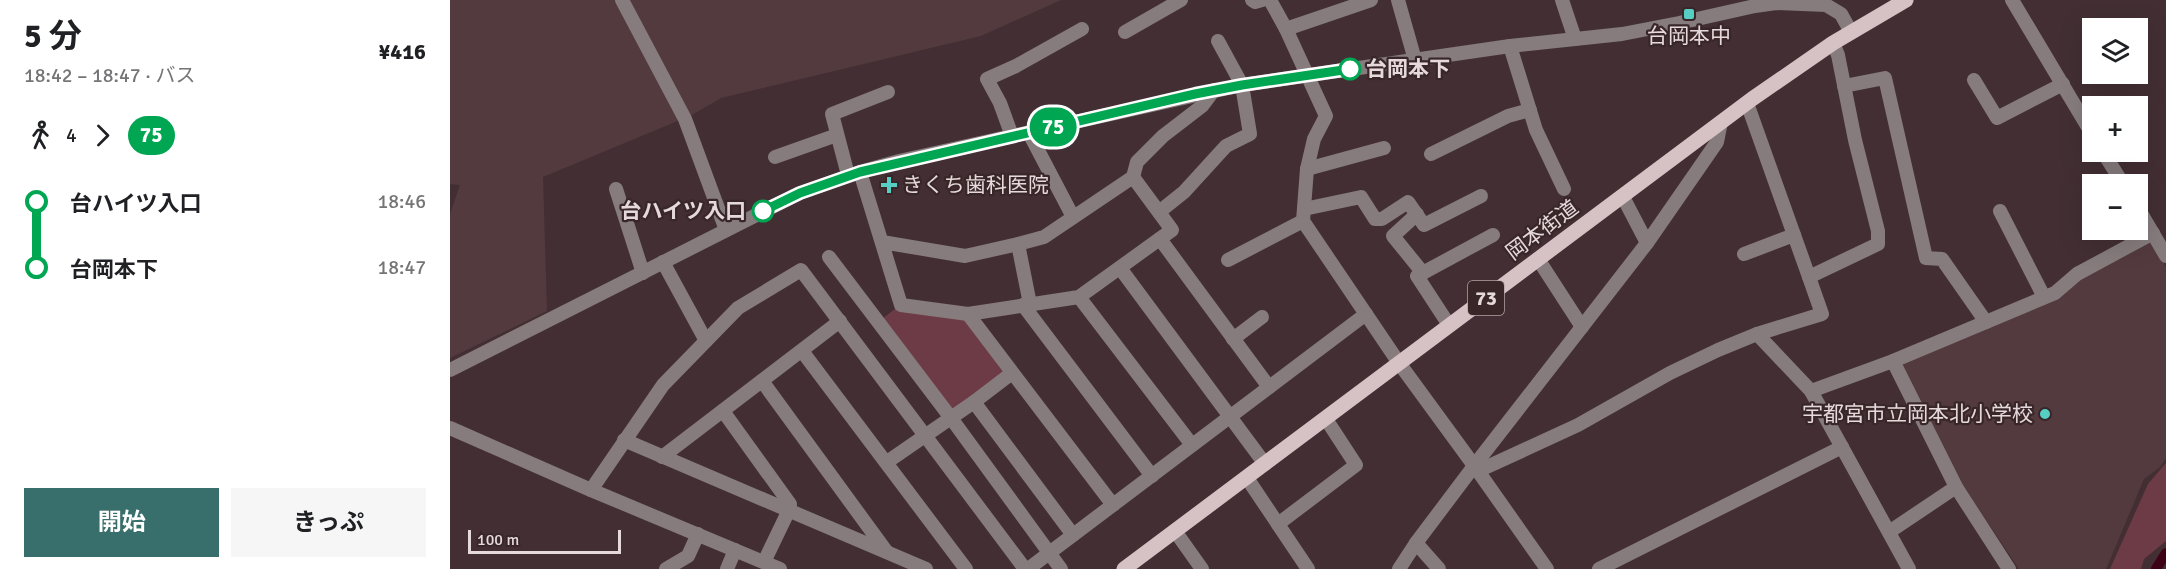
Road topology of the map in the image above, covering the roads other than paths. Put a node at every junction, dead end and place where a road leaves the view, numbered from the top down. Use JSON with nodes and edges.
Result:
{"nodes":[{"id":1,"x":622,"y":0,"type":"edge"},
{"id":2,"x":1181,"y":0,"type":"edge"},
{"id":3,"x":1252,"y":0,"type":"edge"},
{"id":4,"x":1262,"y":0,"type":"edge"},
{"id":5,"x":1270,"y":0,"type":"edge"},
{"id":6,"x":1371,"y":0,"type":"edge"},
{"id":7,"x":1398,"y":0,"type":"edge"},
{"id":8,"x":1562,"y":0,"type":"edge"},
{"id":9,"x":1906,"y":0,"type":"edge"},
{"id":10,"x":2012,"y":0,"type":"edge"},
{"id":11,"x":1796,"y":2,"type":"edge"},
{"id":12,"x":1843,"y":7,"type":"edge"},
{"id":13,"x":1287,"y":28,"type":"junction"},
{"id":14,"x":1082,"y":29,"type":"dead end"},
{"id":15,"x":1125,"y":32,"type":"dead end"},
{"id":16,"x":1851,"y":32,"type":"junction"},
{"id":17,"x":1575,"y":39,"type":"junction"},
{"id":18,"x":1218,"y":41,"type":"dead end"},
{"id":19,"x":1833,"y":43,"type":"junction"},
{"id":20,"x":1510,"y":46,"type":"junction"},
{"id":21,"x":1415,"y":60,"type":"junction"},
{"id":22,"x":1307,"y":74,"type":"junction"},
{"id":23,"x":1974,"y":80,"type":"dead end"},
{"id":24,"x":2063,"y":84,"type":"junction"},
{"id":25,"x":1242,"y":85,"type":"junction"},
{"id":26,"x":1844,"y":86,"type":"junction"},
{"id":27,"x":1214,"y":90,"type":"junction"},
{"id":28,"x":888,"y":92,"type":"dead end"},
{"id":29,"x":1747,"y":103,"type":"junction"},
{"id":30,"x":1530,"y":110,"type":"junction"},
{"id":31,"x":2082,"y":117,"type":"edge"},
{"id":32,"x":1721,"y":122,"type":"junction"},
{"id":33,"x":1029,"y":133,"type":"junction"},
{"id":34,"x":837,"y":135,"type":"junction"},
{"id":35,"x":1012,"y":136,"type":"junction"},
{"id":36,"x":1384,"y":148,"type":"dead end"},
{"id":37,"x":1431,"y":154,"type":"dead end"},
{"id":38,"x":775,"y":157,"type":"dead end"},
{"id":39,"x":1307,"y":169,"type":"junction"},
{"id":40,"x":854,"y":173,"type":"junction"},
{"id":41,"x":1133,"y":177,"type":"junction"},
{"id":42,"x":616,"y":189,"type":"dead end"},
{"id":43,"x":1564,"y":189,"type":"dead end"},
{"id":44,"x":1481,"y":196,"type":"dead end"},
{"id":45,"x":1623,"y":197,"type":"junction"},
{"id":46,"x":2000,"y":211,"type":"dead end"},
{"id":47,"x":1159,"y":212,"type":"junction"},
{"id":48,"x":1417,"y":214,"type":"junction"},
{"id":49,"x":1304,"y":215,"type":"junction"},
{"id":50,"x":1073,"y":217,"type":"junction"},
{"id":51,"x":2148,"y":226,"type":"edge"},
{"id":52,"x":726,"y":230,"type":"junction"},
{"id":53,"x":2152,"y":233,"type":"junction"},
{"id":54,"x":1492,"y":235,"type":"dead end"},
{"id":55,"x":1794,"y":235,"type":"junction"},
{"id":56,"x":1160,"y":239,"type":"junction"},
{"id":57,"x":882,"y":242,"type":"junction"},
{"id":58,"x":1647,"y":243,"type":"junction"},
{"id":59,"x":1018,"y":244,"type":"junction"},
{"id":60,"x":1744,"y":254,"type":"dead end"},
{"id":61,"x":2166,"y":256,"type":"edge"},
{"id":62,"x":829,"y":257,"type":"dead end"},
{"id":63,"x":1228,"y":260,"type":"dead end"},
{"id":64,"x":1538,"y":260,"type":"junction"},
{"id":65,"x":663,"y":262,"type":"junction"},
{"id":66,"x":1120,"y":268,"type":"junction"},
{"id":67,"x":644,"y":273,"type":"junction"},
{"id":68,"x":1423,"y":273,"type":"junction"},
{"id":69,"x":1809,"y":277,"type":"junction"},
{"id":70,"x":1079,"y":297,"type":"junction"},
{"id":71,"x":2044,"y":297,"type":"junction"},
{"id":72,"x":1027,"y":305,"type":"junction"},
{"id":73,"x":968,"y":314,"type":"junction"},
{"id":74,"x":1366,"y":314,"type":"junction"},
{"id":75,"x":1262,"y":317,"type":"dead end"},
{"id":76,"x":840,"y":321,"type":"junction"},
{"id":77,"x":1986,"y":322,"type":"junction"},
{"id":78,"x":1449,"y":325,"type":"junction"},
{"id":79,"x":1582,"y":327,"type":"junction"},
{"id":80,"x":1757,"y":334,"type":"junction"},
{"id":81,"x":1233,"y":339,"type":"junction"},
{"id":82,"x":706,"y":341,"type":"junction"},
{"id":83,"x":802,"y":351,"type":"junction"},
{"id":84,"x":1893,"y":361,"type":"junction"},
{"id":85,"x":1399,"y":363,"type":"junction"},
{"id":86,"x":450,"y":370,"type":"edge"},
{"id":87,"x":1012,"y":373,"type":"junction"},
{"id":88,"x":762,"y":381,"type":"junction"},
{"id":89,"x":1269,"y":387,"type":"junction"},
{"id":90,"x":1811,"y":390,"type":"junction"},
{"id":91,"x":974,"y":402,"type":"junction"},
{"id":92,"x":723,"y":411,"type":"junction"},
{"id":93,"x":1230,"y":417,"type":"junction"},
{"id":94,"x":951,"y":418,"type":"junction"},
{"id":95,"x":1326,"y":419,"type":"junction"},
{"id":96,"x":450,"y":428,"type":"edge"},
{"id":97,"x":925,"y":435,"type":"junction"},
{"id":98,"x":624,"y":440,"type":"junction"},
{"id":99,"x":1192,"y":446,"type":"junction"},
{"id":100,"x":1842,"y":447,"type":"junction"},
{"id":101,"x":662,"y":457,"type":"junction"},
{"id":102,"x":886,"y":462,"type":"junction"},
{"id":103,"x":1265,"y":464,"type":"junction"},
{"id":104,"x":1476,"y":468,"type":"junction"},
{"id":105,"x":1152,"y":476,"type":"junction"},
{"id":106,"x":1247,"y":478,"type":"junction"},
{"id":107,"x":1956,"y":487,"type":"junction"},
{"id":108,"x":591,"y":490,"type":"junction"},
{"id":109,"x":1113,"y":505,"type":"junction"},
{"id":110,"x":789,"y":510,"type":"junction"},
{"id":111,"x":1278,"y":524,"type":"junction"},
{"id":112,"x":1175,"y":531,"type":"junction"},
{"id":113,"x":1889,"y":532,"type":"junction"},
{"id":114,"x":698,"y":534,"type":"junction"},
{"id":115,"x":1073,"y":535,"type":"junction"},
{"id":116,"x":1416,"y":543,"type":"junction"},
{"id":117,"x":735,"y":549,"type":"junction"},
{"id":118,"x":887,"y":552,"type":"junction"},
{"id":119,"x":1048,"y":553,"type":"junction"},
{"id":120,"x":764,"y":562,"type":"junction"},
{"id":121,"x":666,"y":569,"type":"edge"},
{"id":122,"x":727,"y":569,"type":"edge"},
{"id":123,"x":780,"y":569,"type":"edge"},
{"id":124,"x":925,"y":569,"type":"edge"},
{"id":125,"x":966,"y":569,"type":"edge"},
{"id":126,"x":1026,"y":569,"type":"edge"},
{"id":127,"x":1061,"y":569,"type":"edge"},
{"id":128,"x":1124,"y":569,"type":"edge"},
{"id":129,"x":1202,"y":569,"type":"edge"},
{"id":130,"x":1308,"y":569,"type":"edge"},
{"id":131,"x":1398,"y":569,"type":"edge"},
{"id":132,"x":1438,"y":569,"type":"edge"},
{"id":133,"x":1547,"y":569,"type":"edge"},
{"id":134,"x":1599,"y":569,"type":"edge"},
{"id":135,"x":1909,"y":569,"type":"edge"},
{"id":136,"x":2009,"y":569,"type":"edge"}],
"edges":[{"from":1,"to":52,"type":"street"},
{"from":2,"to":15,"type":"street"},
{"from":3,"to":4,"type":"street"},
{"from":5,"to":13,"type":"street"},
{"from":6,"to":13,"type":"street"},
{"from":7,"to":21,"type":"street"},
{"from":8,"to":17,"type":"street"},
{"from":9,"to":16,"type":"main road","name":"岡本街道","number":"73"},
{"from":10,"to":24,"type":"street"},
{"from":11,"to":12,"type":"street"},
{"from":11,"to":17,"type":"street"},
{"from":12,"to":16,"type":"street"},
{"from":13,"to":22,"type":"street"},
{"from":14,"to":35,"type":"street"},
{"from":16,"to":19,"type":"main road","name":"岡本街道","number":"73"},
{"from":17,"to":20,"type":"street"},
{"from":18,"to":25,"type":"street"},
{"from":19,"to":26,"type":"street"},
{"from":19,"to":29,"type":"main road","name":"岡本街道","number":"73"},
{"from":20,"to":21,"type":"street"},
{"from":20,"to":30,"type":"street"},
{"from":21,"to":22,"type":"street"},
{"from":22,"to":25,"type":"street"},
{"from":22,"to":39,"type":"street"},
{"from":23,"to":24,"type":"street"},
{"from":24,"to":31,"type":"street"},
{"from":25,"to":27,"type":"street"},
{"from":25,"to":47,"type":"street"},
{"from":26,"to":69,"type":"street"},
{"from":26,"to":77,"type":"street"},
{"from":27,"to":33,"type":"street"},
{"from":27,"to":41,"type":"street"},
{"from":28,"to":34,"type":"street"},
{"from":29,"to":32,"type":"main road","name":"岡本街道","number":"73"},
{"from":29,"to":55,"type":"street"},
{"from":30,"to":37,"type":"street"},
{"from":30,"to":43,"type":"street"},
{"from":32,"to":45,"type":"main road","name":"岡本街道","number":"73"},
{"from":32,"to":58,"type":"street"},
{"from":33,"to":35,"type":"street"},
{"from":33,"to":50,"type":"street"},
{"from":34,"to":38,"type":"street"},
{"from":34,"to":40,"type":"street"},
{"from":35,"to":40,"type":"street"},
{"from":36,"to":39,"type":"street"},
{"from":39,"to":49,"type":"street"},
{"from":40,"to":52,"type":"street"},
{"from":40,"to":57,"type":"street"},
{"from":41,"to":47,"type":"street"},
{"from":41,"to":50,"type":"street"},
{"from":42,"to":67,"type":"street"},
{"from":44,"to":48,"type":"street"},
{"from":45,"to":58,"type":"street"},
{"from":45,"to":64,"type":"main road","name":"岡本街道","number":"73"},
{"from":46,"to":71,"type":"street"},
{"from":47,"to":56,"type":"street"},
{"from":48,"to":49,"type":"street"},
{"from":48,"to":68,"type":"street"},
{"from":49,"to":63,"type":"street"},
{"from":49,"to":74,"type":"street"},
{"from":50,"to":59,"type":"street"},
{"from":51,"to":53,"type":"street"},
{"from":52,"to":65,"type":"street"},
{"from":53,"to":61,"type":"street"},
{"from":53,"to":71,"type":"street"},
{"from":54,"to":68,"type":"street"},
{"from":55,"to":60,"type":"street"},
{"from":55,"to":69,"type":"street"},
{"from":56,"to":66,"type":"street"},
{"from":56,"to":81,"type":"street"},
{"from":57,"to":59,"type":"street"},
{"from":57,"to":73,"type":"street"},
{"from":58,"to":79,"type":"street"},
{"from":59,"to":72,"type":"street"},
{"from":62,"to":94,"type":"street"},
{"from":64,"to":78,"type":"main road","name":"岡本街道","number":"73"},
{"from":64,"to":79,"type":"street"},
{"from":65,"to":67,"type":"street"},
{"from":65,"to":82,"type":"street"},
{"from":66,"to":70,"type":"street"},
{"from":66,"to":93,"type":"street"},
{"from":67,"to":86,"type":"street"},
{"from":68,"to":78,"type":"street"},
{"from":69,"to":80,"type":"street"},
{"from":70,"to":72,"type":"street"},
{"from":70,"to":99,"type":"street"},
{"from":71,"to":77,"type":"street"},
{"from":72,"to":73,"type":"street"},
{"from":72,"to":105,"type":"street"},
{"from":73,"to":87,"type":"street"},
{"from":74,"to":85,"type":"street"},
{"from":74,"to":89,"type":"street"},
{"from":75,"to":81,"type":"street"},
{"from":76,"to":82,"type":"street"},
{"from":76,"to":83,"type":"street"},
{"from":76,"to":97,"type":"street"},
{"from":77,"to":84,"type":"street"},
{"from":78,"to":85,"type":"main road","name":"岡本街道","number":"73"},
{"from":79,"to":104,"type":"street"},
{"from":80,"to":90,"type":"street"},
{"from":80,"to":104,"type":"street"},
{"from":81,"to":89,"type":"street"},
{"from":82,"to":98,"type":"street"},
{"from":83,"to":88,"type":"street"},
{"from":83,"to":102,"type":"street"},
{"from":84,"to":90,"type":"street"},
{"from":84,"to":107,"type":"street"},
{"from":85,"to":95,"type":"main road","name":"岡本街道","number":"73"},
{"from":85,"to":104,"type":"street"},
{"from":87,"to":91,"type":"street"},
{"from":87,"to":109,"type":"street"},
{"from":88,"to":92,"type":"street"},
{"from":88,"to":118,"type":"street"},
{"from":89,"to":93,"type":"street"},
{"from":90,"to":100,"type":"street"},
{"from":91,"to":94,"type":"street"},
{"from":91,"to":115,"type":"street"},
{"from":92,"to":101,"type":"street"},
{"from":92,"to":110,"type":"street"},
{"from":93,"to":99,"type":"street"},
{"from":93,"to":103,"type":"street"},
{"from":94,"to":97,"type":"street"},
{"from":94,"to":119,"type":"street"},
{"from":95,"to":103,"type":"main road","name":"岡本街道","number":"73"},
{"from":95,"to":111,"type":"street"},
{"from":96,"to":108,"type":"street"},
{"from":97,"to":102,"type":"street"},
{"from":97,"to":126,"type":"street"},
{"from":98,"to":101,"type":"street"},
{"from":98,"to":108,"type":"street"},
{"from":99,"to":105,"type":"street"},
{"from":100,"to":113,"type":"street"},
{"from":100,"to":134,"type":"street"},
{"from":101,"to":110,"type":"street"},
{"from":102,"to":125,"type":"street"},
{"from":103,"to":106,"type":"main road","name":"岡本街道","number":"73"},
{"from":104,"to":116,"type":"street"},
{"from":104,"to":133,"type":"street"},
{"from":105,"to":109,"type":"street"},
{"from":106,"to":111,"type":"street"},
{"from":106,"to":112,"type":"main road","name":"岡本街道","number":"73"},
{"from":107,"to":113,"type":"street"},
{"from":107,"to":136,"type":"street"},
{"from":108,"to":114,"type":"street"},
{"from":109,"to":115,"type":"street"},
{"from":110,"to":118,"type":"street"},
{"from":110,"to":120,"type":"street"},
{"from":111,"to":130,"type":"street"},
{"from":112,"to":128,"type":"main road","name":"岡本街道","number":"73"},
{"from":112,"to":129,"type":"street"},
{"from":113,"to":135,"type":"street"},
{"from":114,"to":117,"type":"street"},
{"from":114,"to":121,"type":"street"},
{"from":115,"to":119,"type":"street"},
{"from":116,"to":131,"type":"street"},
{"from":116,"to":132,"type":"street"},
{"from":117,"to":120,"type":"street"},
{"from":117,"to":122,"type":"street"},
{"from":118,"to":124,"type":"street"},
{"from":119,"to":126,"type":"street"},
{"from":119,"to":127,"type":"street"},
{"from":120,"to":123,"type":"street"}]}
